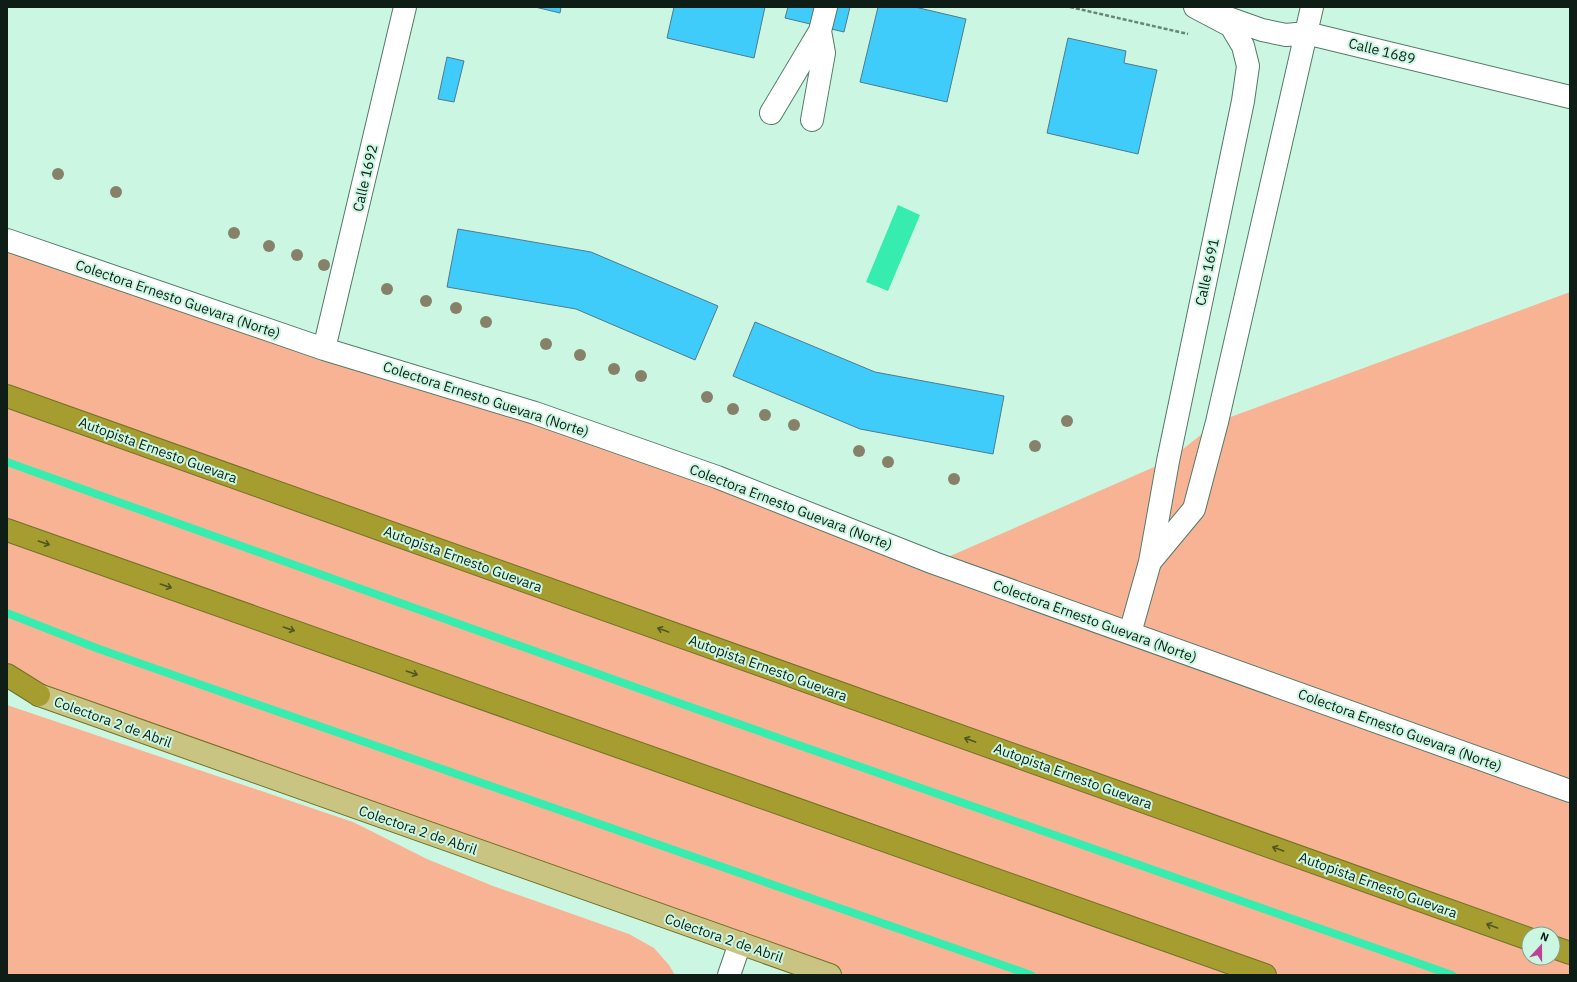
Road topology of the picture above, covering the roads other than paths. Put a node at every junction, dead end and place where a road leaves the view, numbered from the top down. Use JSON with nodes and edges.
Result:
{"nodes":[{"id":1,"x":405,"y":7,"type":"edge"},
{"id":2,"x":826,"y":7,"type":"edge"},
{"id":3,"x":1195,"y":7,"type":"edge"},
{"id":4,"x":1312,"y":7,"type":"edge"},
{"id":5,"x":820,"y":31,"type":"junction"},
{"id":6,"x":1306,"y":33,"type":"junction"},
{"id":7,"x":1570,"y":97,"type":"edge"},
{"id":8,"x":771,"y":113,"type":"dead end"},
{"id":9,"x":812,"y":120,"type":"dead end"},
{"id":10,"x":7,"y":240,"type":"edge"},
{"id":11,"x":324,"y":349,"type":"junction"},
{"id":12,"x":7,"y":396,"type":"edge"},
{"id":13,"x":7,"y":530,"type":"edge"},
{"id":14,"x":1150,"y":562,"type":"junction"},
{"id":15,"x":1130,"y":633,"type":"junction"},
{"id":16,"x":7,"y":675,"type":"edge"},
{"id":17,"x":7,"y":684,"type":"edge"},
{"id":18,"x":39,"y":695,"type":"junction"},
{"id":19,"x":1570,"y":791,"type":"edge"},
{"id":20,"x":1521,"y":936,"type":"edge"},
{"id":21,"x":740,"y":943,"type":"junction"},
{"id":22,"x":730,"y":975,"type":"edge"},
{"id":23,"x":830,"y":975,"type":"edge"},
{"id":24,"x":1265,"y":975,"type":"edge"}],
"edges":[{"from":1,"to":11,"type":"street","name":"Calle 1692"},
{"from":2,"to":5,"type":"street"},
{"from":3,"to":6,"type":"street","name":"Calle 1689"},
{"from":3,"to":14,"type":"street","name":"Calle 1691"},
{"from":4,"to":6,"type":"street","name":"Calle 1691"},
{"from":5,"to":8,"type":"street"},
{"from":5,"to":9,"type":"street"},
{"from":6,"to":7,"type":"street","name":"Calle 1689"},
{"from":6,"to":14,"type":"street","name":"Calle 1691"},
{"from":10,"to":11,"type":"street","name":"Colectora Ernesto Guevara (Norte)"},
{"from":11,"to":15,"type":"street","name":"Colectora Ernesto Guevara (Norte)"},
{"from":20,"to":12,"type":"highway","name":"Autopista Ernesto Guevara","one_way":true},
{"from":13,"to":24,"type":"highway","one_way":true},
{"from":14,"to":15,"type":"street","name":"Calle 1691"},
{"from":15,"to":19,"type":"street","name":"Colectora Ernesto Guevara (Norte)"},
{"from":16,"to":18,"type":"highway"},
{"from":17,"to":18,"type":"street","name":"Colectora 2 de Abril"},
{"from":18,"to":21,"type":"main road","name":"Colectora 2 de Abril"},
{"from":21,"to":22,"type":"street"},
{"from":21,"to":23,"type":"main road","name":"Colectora 2 de Abril"}]}
